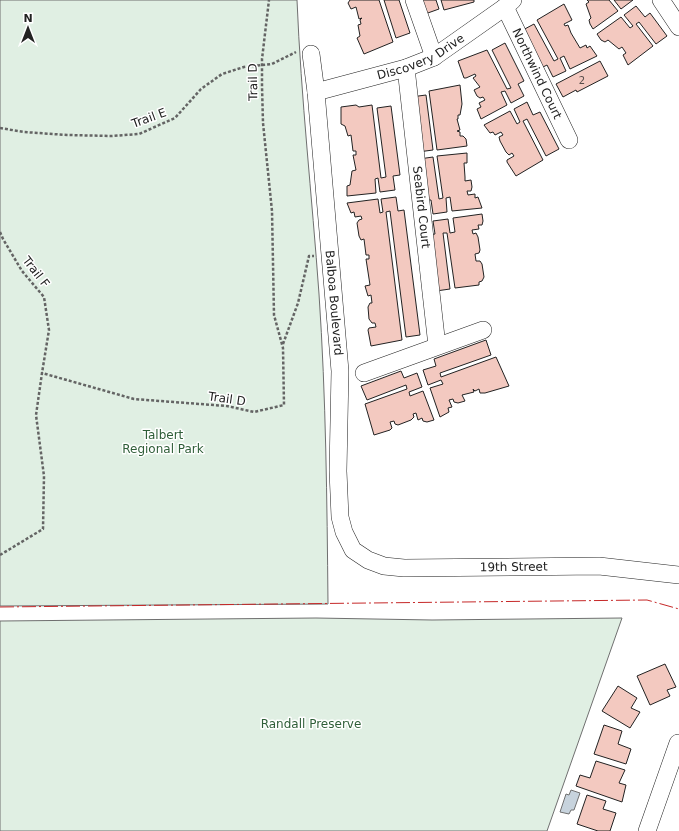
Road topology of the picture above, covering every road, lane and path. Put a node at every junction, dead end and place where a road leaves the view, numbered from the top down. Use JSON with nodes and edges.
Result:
{"nodes":[{"id":1,"x":269,"y":0,"type":"edge"},
{"id":2,"x":414,"y":0,"type":"edge"},
{"id":3,"x":660,"y":0,"type":"edge"},
{"id":4,"x":509,"y":4,"type":"edge"},
{"id":5,"x":679,"y":27,"type":"edge"},
{"id":6,"x":305,"y":53,"type":"joint"},
{"id":7,"x":434,"y":57,"type":"junction"},
{"id":8,"x":262,"y":65,"type":"junction"},
{"id":9,"x":406,"y":68,"type":"junction"},
{"id":10,"x":316,"y":92,"type":"junction"},
{"id":11,"x":0,"y":128,"type":"edge"},
{"id":12,"x":569,"y":140,"type":"dead end"},
{"id":13,"x":0,"y":232,"type":"edge"},
{"id":14,"x":330,"y":254,"type":"junction"},
{"id":15,"x":483,"y":330,"type":"dead end"},
{"id":16,"x":282,"y":344,"type":"junction"},
{"id":17,"x":437,"y":346,"type":"junction"},
{"id":18,"x":42,"y":373,"type":"junction"},
{"id":19,"x":364,"y":373,"type":"dead end"},
{"id":20,"x":353,"y":550,"type":"joint"},
{"id":21,"x":0,"y":556,"type":"edge"},
{"id":22,"x":679,"y":575,"type":"edge"},
{"id":23,"x":678,"y":744,"type":"dead end"},
{"id":24,"x":647,"y":831,"type":"edge"}],
"edges":[{"from":1,"to":8,"type":"path","name":"Trail D"},
{"from":2,"to":7,"type":"street"},
{"from":3,"to":5,"type":"street"},
{"from":4,"to":7,"type":"street","name":"Discovery Drive"},
{"from":4,"to":12,"type":"street","name":"Northwind Court"},
{"from":6,"to":8,"type":"path","name":"Trail E"},
{"from":6,"to":10,"type":"street","name":"Balboa Boulevard"},
{"from":7,"to":9,"type":"street","name":"Discovery Drive"},
{"from":8,"to":11,"type":"path","name":"Trail E"},
{"from":8,"to":16,"type":"path","name":"Trail D"},
{"from":9,"to":10,"type":"street","name":"Discovery Drive"},
{"from":9,"to":17,"type":"street","name":"Seabird Court"},
{"from":10,"to":14,"type":"street","name":"Balboa Boulevard"},
{"from":13,"to":18,"type":"path","name":"Trail F"},
{"from":14,"to":16,"type":"path"},
{"from":14,"to":20,"type":"street","name":"Balboa Boulevard"},
{"from":15,"to":17,"type":"street"},
{"from":16,"to":18,"type":"path","name":"Trail D"},
{"from":17,"to":19,"type":"street"},
{"from":18,"to":21,"type":"path"},
{"from":20,"to":22,"type":"street","name":"19th Street"},
{"from":23,"to":24,"type":"street"}]}
